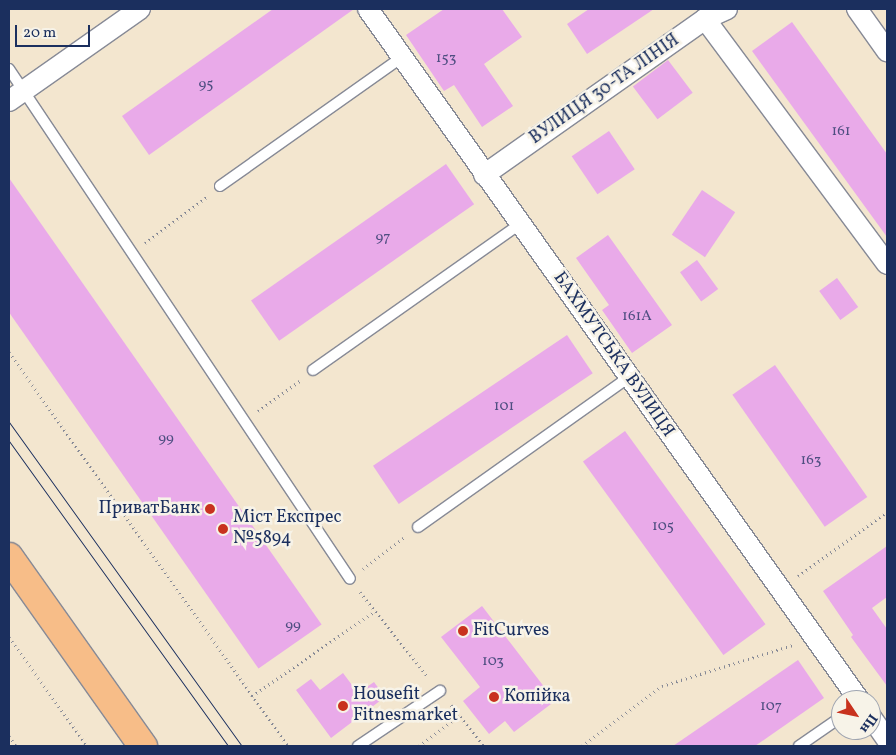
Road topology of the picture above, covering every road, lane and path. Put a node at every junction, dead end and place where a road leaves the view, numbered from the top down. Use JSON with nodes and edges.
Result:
{"nodes":[{"id":1,"x":140,"y":9,"type":"edge"},
{"id":2,"x":368,"y":9,"type":"edge"},
{"id":3,"x":727,"y":9,"type":"edge"},
{"id":4,"x":858,"y":9,"type":"edge"},
{"id":5,"x":705,"y":19,"type":"junction"},
{"id":6,"x":887,"y":51,"type":"edge"},
{"id":7,"x":402,"y":57,"type":"junction"},
{"id":8,"x":9,"y":69,"type":"edge"},
{"id":9,"x":16,"y":96,"type":"edge"},
{"id":10,"x":484,"y":174,"type":"junction"},
{"id":11,"x":220,"y":186,"type":"joint"},
{"id":12,"x":520,"y":224,"type":"junction"},
{"id":13,"x":132,"y":253,"type":"junction"},
{"id":14,"x":887,"y":264,"type":"edge"},
{"id":15,"x":9,"y":352,"type":"edge"},
{"id":16,"x":314,"y":370,"type":"joint"},
{"id":17,"x":629,"y":377,"type":"junction"},
{"id":18,"x":244,"y":421,"type":"junction"},
{"id":19,"x":887,"y":512,"type":"edge"},
{"id":20,"x":418,"y":527,"type":"joint"},
{"id":21,"x":9,"y":557,"type":"edge"},
{"id":22,"x":350,"y":579,"type":"junction"},
{"id":23,"x":780,"y":589,"type":"junction"},
{"id":24,"x":376,"y":611,"type":"junction"},
{"id":25,"x":9,"y":637,"type":"edge"},
{"id":26,"x":815,"y":638,"type":"junction"},
{"id":27,"x":852,"y":690,"type":"edge"},
{"id":28,"x":440,"y":691,"type":"junction"},
{"id":29,"x":252,"y":696,"type":"junction"},
{"id":30,"x":459,"y":716,"type":"junction"},
{"id":31,"x":831,"y":724,"type":"edge"},
{"id":32,"x":9,"y":736,"type":"edge"},
{"id":33,"x":16,"y":746,"type":"edge"},
{"id":34,"x":87,"y":746,"type":"edge"},
{"id":35,"x":143,"y":746,"type":"edge"},
{"id":36,"x":288,"y":746,"type":"edge"},
{"id":37,"x":358,"y":746,"type":"edge"},
{"id":38,"x":419,"y":746,"type":"edge"},
{"id":39,"x":484,"y":746,"type":"edge"},
{"id":40,"x":582,"y":746,"type":"edge"},
{"id":41,"x":800,"y":746,"type":"edge"}],
"edges":[{"from":1,"to":9,"type":"street"},
{"from":2,"to":7,"type":"street","name":"БАХМУТСЬКА ВУЛИЦЯ"},
{"from":3,"to":5,"type":"street","name":"ВУЛИЦЯ 30-ТА ЛІНІЯ"},
{"from":4,"to":6,"type":"street"},
{"from":5,"to":10,"type":"street","name":"ВУЛИЦЯ 30-ТА ЛІНІЯ"},
{"from":5,"to":14,"type":"street"},
{"from":7,"to":10,"type":"street","name":"БАХМУТСЬКА ВУЛИЦЯ"},
{"from":7,"to":11,"type":"lane"},
{"from":8,"to":9,"type":"lane"},
{"from":9,"to":13,"type":"lane"},
{"from":10,"to":12,"type":"street","name":"БАХМУТСЬКА ВУЛИЦЯ"},
{"from":11,"to":13,"type":"path"},
{"from":12,"to":16,"type":"lane"},
{"from":12,"to":17,"type":"street","name":"БАХМУТСЬКА ВУЛИЦЯ"},
{"from":13,"to":18,"type":"lane"},
{"from":15,"to":29,"type":"path"},
{"from":16,"to":18,"type":"path"},
{"from":17,"to":20,"type":"lane"},
{"from":17,"to":23,"type":"street","name":"БАХМУТСЬКА ВУЛИЦЯ"},
{"from":18,"to":22,"type":"lane"},
{"from":19,"to":23,"type":"path"},
{"from":20,"to":22,"type":"path"},
{"from":21,"to":35,"type":"main road"},
{"from":22,"to":24,"type":"path"},
{"from":23,"to":26,"type":"street","name":"БАХМУТСЬКА ВУЛИЦЯ"},
{"from":24,"to":28,"type":"path"},
{"from":24,"to":29,"type":"path"},
{"from":25,"to":34,"type":"path"},
{"from":26,"to":27,"type":"street","name":"БАХМУТСЬКА ВУЛИЦЯ"},
{"from":26,"to":40,"type":"path"},
{"from":28,"to":30,"type":"path"},
{"from":28,"to":37,"type":"lane"},
{"from":29,"to":36,"type":"path"},
{"from":30,"to":38,"type":"path"},
{"from":30,"to":39,"type":"path"},
{"from":31,"to":41,"type":"lane"},
{"from":32,"to":33,"type":"path"}]}
